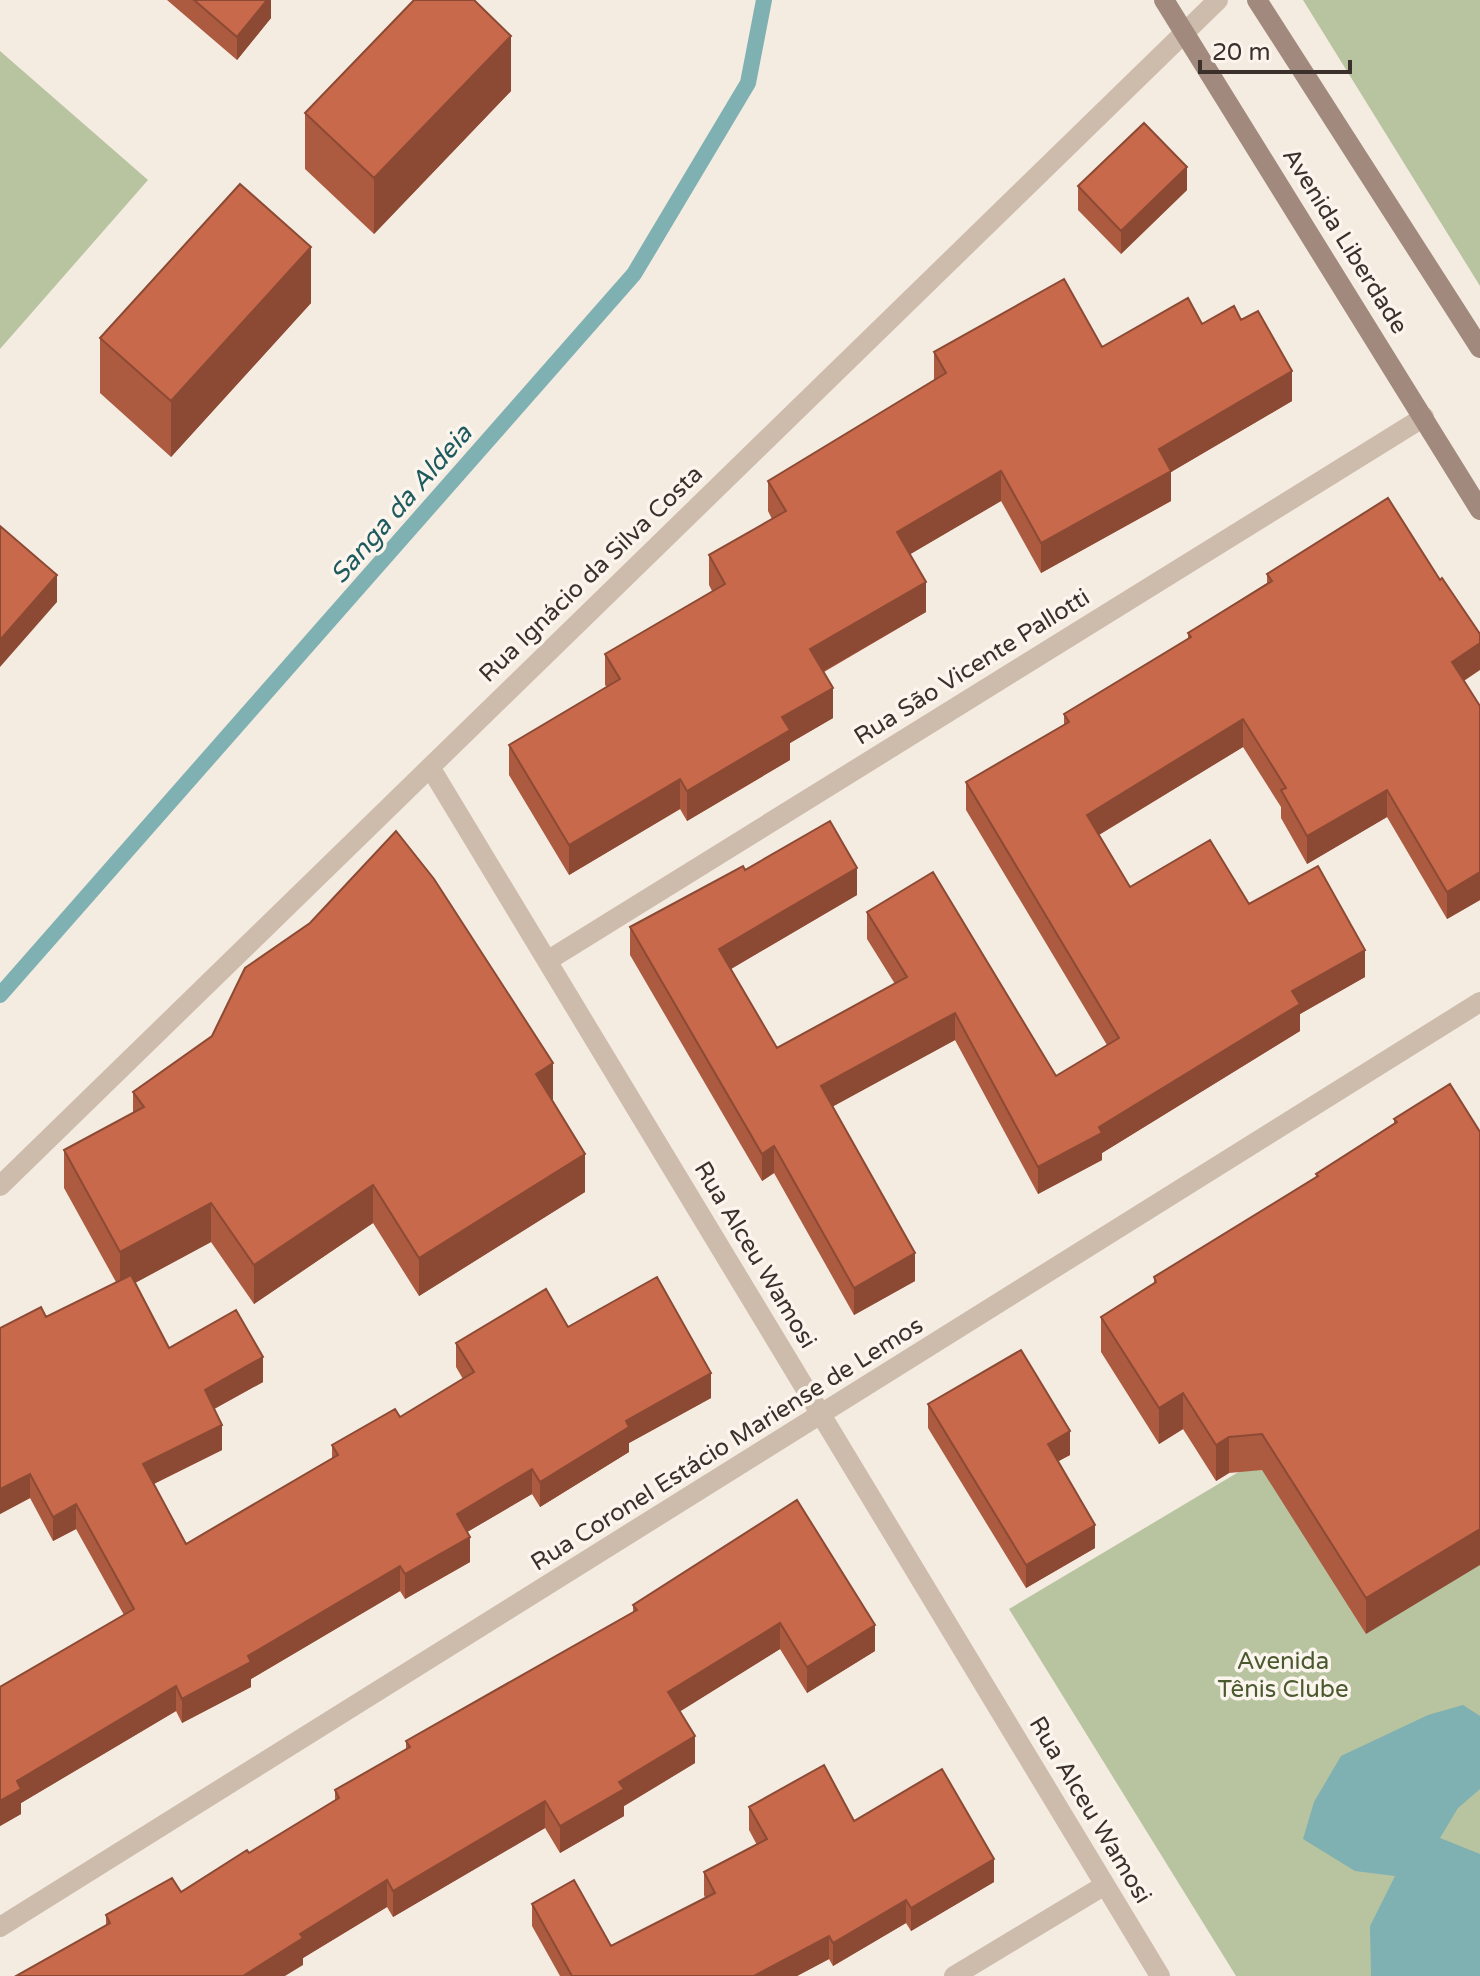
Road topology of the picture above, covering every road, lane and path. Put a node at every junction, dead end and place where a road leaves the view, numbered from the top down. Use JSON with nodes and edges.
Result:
{"nodes":[{"id":1,"x":1164,"y":0,"type":"edge"},
{"id":2,"x":1218,"y":0,"type":"edge"},
{"id":3,"x":1257,"y":0,"type":"edge"},
{"id":4,"x":1184,"y":32,"type":"junction"},
{"id":5,"x":1480,"y":348,"type":"edge"},
{"id":6,"x":1424,"y":417,"type":"junction"},
{"id":7,"x":1480,"y":510,"type":"edge"},
{"id":8,"x":430,"y":767,"type":"junction"},
{"id":9,"x":547,"y":961,"type":"junction"},
{"id":10,"x":1480,"y":1002,"type":"edge"},
{"id":11,"x":0,"y":1186,"type":"edge"},
{"id":12,"x":822,"y":1416,"type":"junction"},
{"id":13,"x":1105,"y":1885,"type":"junction"},
{"id":14,"x":0,"y":1927,"type":"edge"},
{"id":15,"x":954,"y":1976,"type":"edge"},
{"id":16,"x":1160,"y":1976,"type":"edge"}],
"edges":[{"from":1,"to":4,"type":"street","name":"Avenida Liberdade"},
{"from":2,"to":4,"type":"street","name":"Rua Ignácio da Silva Costa"},
{"from":3,"to":5,"type":"street"},
{"from":4,"to":6,"type":"street","name":"Avenida Liberdade"},
{"from":4,"to":8,"type":"street","name":"Rua Ignácio da Silva Costa"},
{"from":6,"to":7,"type":"street","name":"Avenida Liberdade"},
{"from":6,"to":9,"type":"street","name":"Rua São Vicente Pallotti"},
{"from":8,"to":9,"type":"street","name":"Rua Alceu Wamosi"},
{"from":8,"to":11,"type":"street","name":"Rua Ignácio da Silva Costa"},
{"from":9,"to":12,"type":"street","name":"Rua Alceu Wamosi"},
{"from":10,"to":12,"type":"street","name":"Rua Coronel Estácio Mariense de Lemos"},
{"from":12,"to":13,"type":"street","name":"Rua Alceu Wamosi"},
{"from":12,"to":14,"type":"street","name":"Rua Coronel Estácio Mariense de Lemos"},
{"from":13,"to":15,"type":"street"},
{"from":13,"to":16,"type":"street","name":"Rua Alceu Wamosi"}]}
